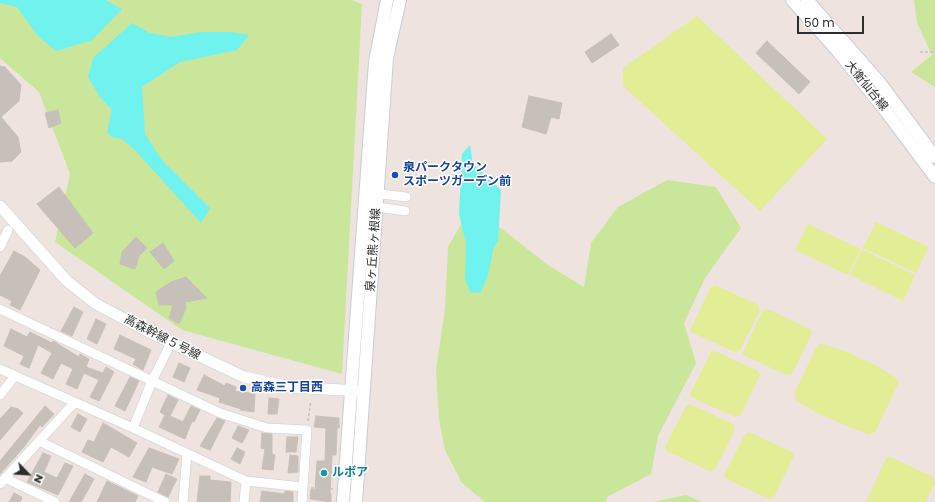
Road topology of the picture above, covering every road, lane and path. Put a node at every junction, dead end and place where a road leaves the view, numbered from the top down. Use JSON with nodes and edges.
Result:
{"nodes":[{"id":1,"x":387,"y":0,"type":"edge"},
{"id":2,"x":400,"y":0,"type":"edge"},
{"id":3,"x":792,"y":0,"type":"edge"},
{"id":4,"x":807,"y":0,"type":"edge"},
{"id":5,"x":920,"y":52,"type":"dead end"},
{"id":6,"x":935,"y":52,"type":"edge"},
{"id":7,"x":880,"y":83,"type":"junction"},
{"id":8,"x":870,"y":91,"type":"junction"},
{"id":9,"x":935,"y":157,"type":"edge"},
{"id":10,"x":935,"y":177,"type":"edge"},
{"id":11,"x":366,"y":192,"type":"junction"},
{"id":12,"x":378,"y":193,"type":"junction"},
{"id":13,"x":406,"y":197,"type":"dead end"},
{"id":14,"x":0,"y":206,"type":"edge"},
{"id":15,"x":377,"y":207,"type":"junction"},
{"id":16,"x":405,"y":211,"type":"dead end"},
{"id":17,"x":8,"y":230,"type":"dead end"},
{"id":18,"x":0,"y":247,"type":"edge"},
{"id":19,"x":0,"y":309,"type":"edge"},
{"id":20,"x":171,"y":343,"type":"junction"},
{"id":21,"x":0,"y":369,"type":"edge"},
{"id":22,"x":15,"y":376,"type":"junction"},
{"id":23,"x":152,"y":381,"type":"junction"},
{"id":24,"x":350,"y":391,"type":"junction"},
{"id":25,"x":364,"y":392,"type":"junction"},
{"id":26,"x":0,"y":395,"type":"edge"},
{"id":27,"x":310,"y":401,"type":"dead end"},
{"id":28,"x":74,"y":403,"type":"junction"},
{"id":29,"x":133,"y":428,"type":"junction"},
{"id":30,"x":307,"y":430,"type":"junction"},
{"id":31,"x":38,"y":441,"type":"junction"},
{"id":32,"x":187,"y":454,"type":"junction"},
{"id":33,"x":3,"y":481,"type":"edge"},
{"id":34,"x":246,"y":481,"type":"junction"},
{"id":35,"x":303,"y":487,"type":"junction"},
{"id":36,"x":335,"y":489,"type":"dead end"},
{"id":37,"x":55,"y":502,"type":"edge"},
{"id":38,"x":164,"y":502,"type":"edge"},
{"id":39,"x":183,"y":502,"type":"edge"},
{"id":40,"x":244,"y":502,"type":"edge"},
{"id":41,"x":302,"y":502,"type":"edge"},
{"id":42,"x":343,"y":502,"type":"edge"},
{"id":43,"x":356,"y":502,"type":"edge"}],
"edges":[{"from":1,"to":11,"type":"main road","name":"泉ヶ丘熊ヶ根線"},
{"from":2,"to":12,"type":"main road","name":"泉ヶ丘熊ヶ根線"},
{"from":3,"to":8,"type":"main road","name":"大衡仙台線"},
{"from":4,"to":7,"type":"main road","name":"大衡仙台線"},
{"from":5,"to":6,"type":"path"},
{"from":7,"to":8,"type":"street"},
{"from":7,"to":9,"type":"main road","name":"大衡仙台線"},
{"from":8,"to":10,"type":"main road","name":"大衡仙台線"},
{"from":11,"to":12,"type":"street"},
{"from":11,"to":24,"type":"main road","name":"泉ヶ丘熊ヶ根線"},
{"from":12,"to":13,"type":"street"},
{"from":12,"to":15,"type":"main road","name":"泉ヶ丘熊ヶ根線"},
{"from":14,"to":20,"type":"street","name":"高森幹線５号線"},
{"from":15,"to":16,"type":"street"},
{"from":15,"to":25,"type":"main road","name":"泉ヶ丘熊ヶ根線"},
{"from":17,"to":18,"type":"street"},
{"from":19,"to":23,"type":"street"},
{"from":20,"to":23,"type":"street"},
{"from":20,"to":24,"type":"street","name":"高森幹線５号線"},
{"from":21,"to":22,"type":"street"},
{"from":22,"to":26,"type":"street"},
{"from":22,"to":28,"type":"street"},
{"from":23,"to":29,"type":"street"},
{"from":23,"to":30,"type":"street"},
{"from":24,"to":25,"type":"street","name":"高森幹線５号線"},
{"from":24,"to":42,"type":"main road","name":"泉ヶ丘熊ヶ根線"},
{"from":25,"to":43,"type":"main road","name":"泉ヶ丘熊ヶ根線"},
{"from":27,"to":30,"type":"path"},
{"from":28,"to":29,"type":"street"},
{"from":28,"to":31,"type":"street"},
{"from":29,"to":32,"type":"street"},
{"from":30,"to":35,"type":"street"},
{"from":31,"to":33,"type":"street"},
{"from":31,"to":38,"type":"street"},
{"from":32,"to":34,"type":"street"},
{"from":32,"to":39,"type":"street"},
{"from":33,"to":37,"type":"street"},
{"from":34,"to":35,"type":"street"},
{"from":34,"to":40,"type":"street"},
{"from":35,"to":36,"type":"path"},
{"from":35,"to":41,"type":"street"}]}
